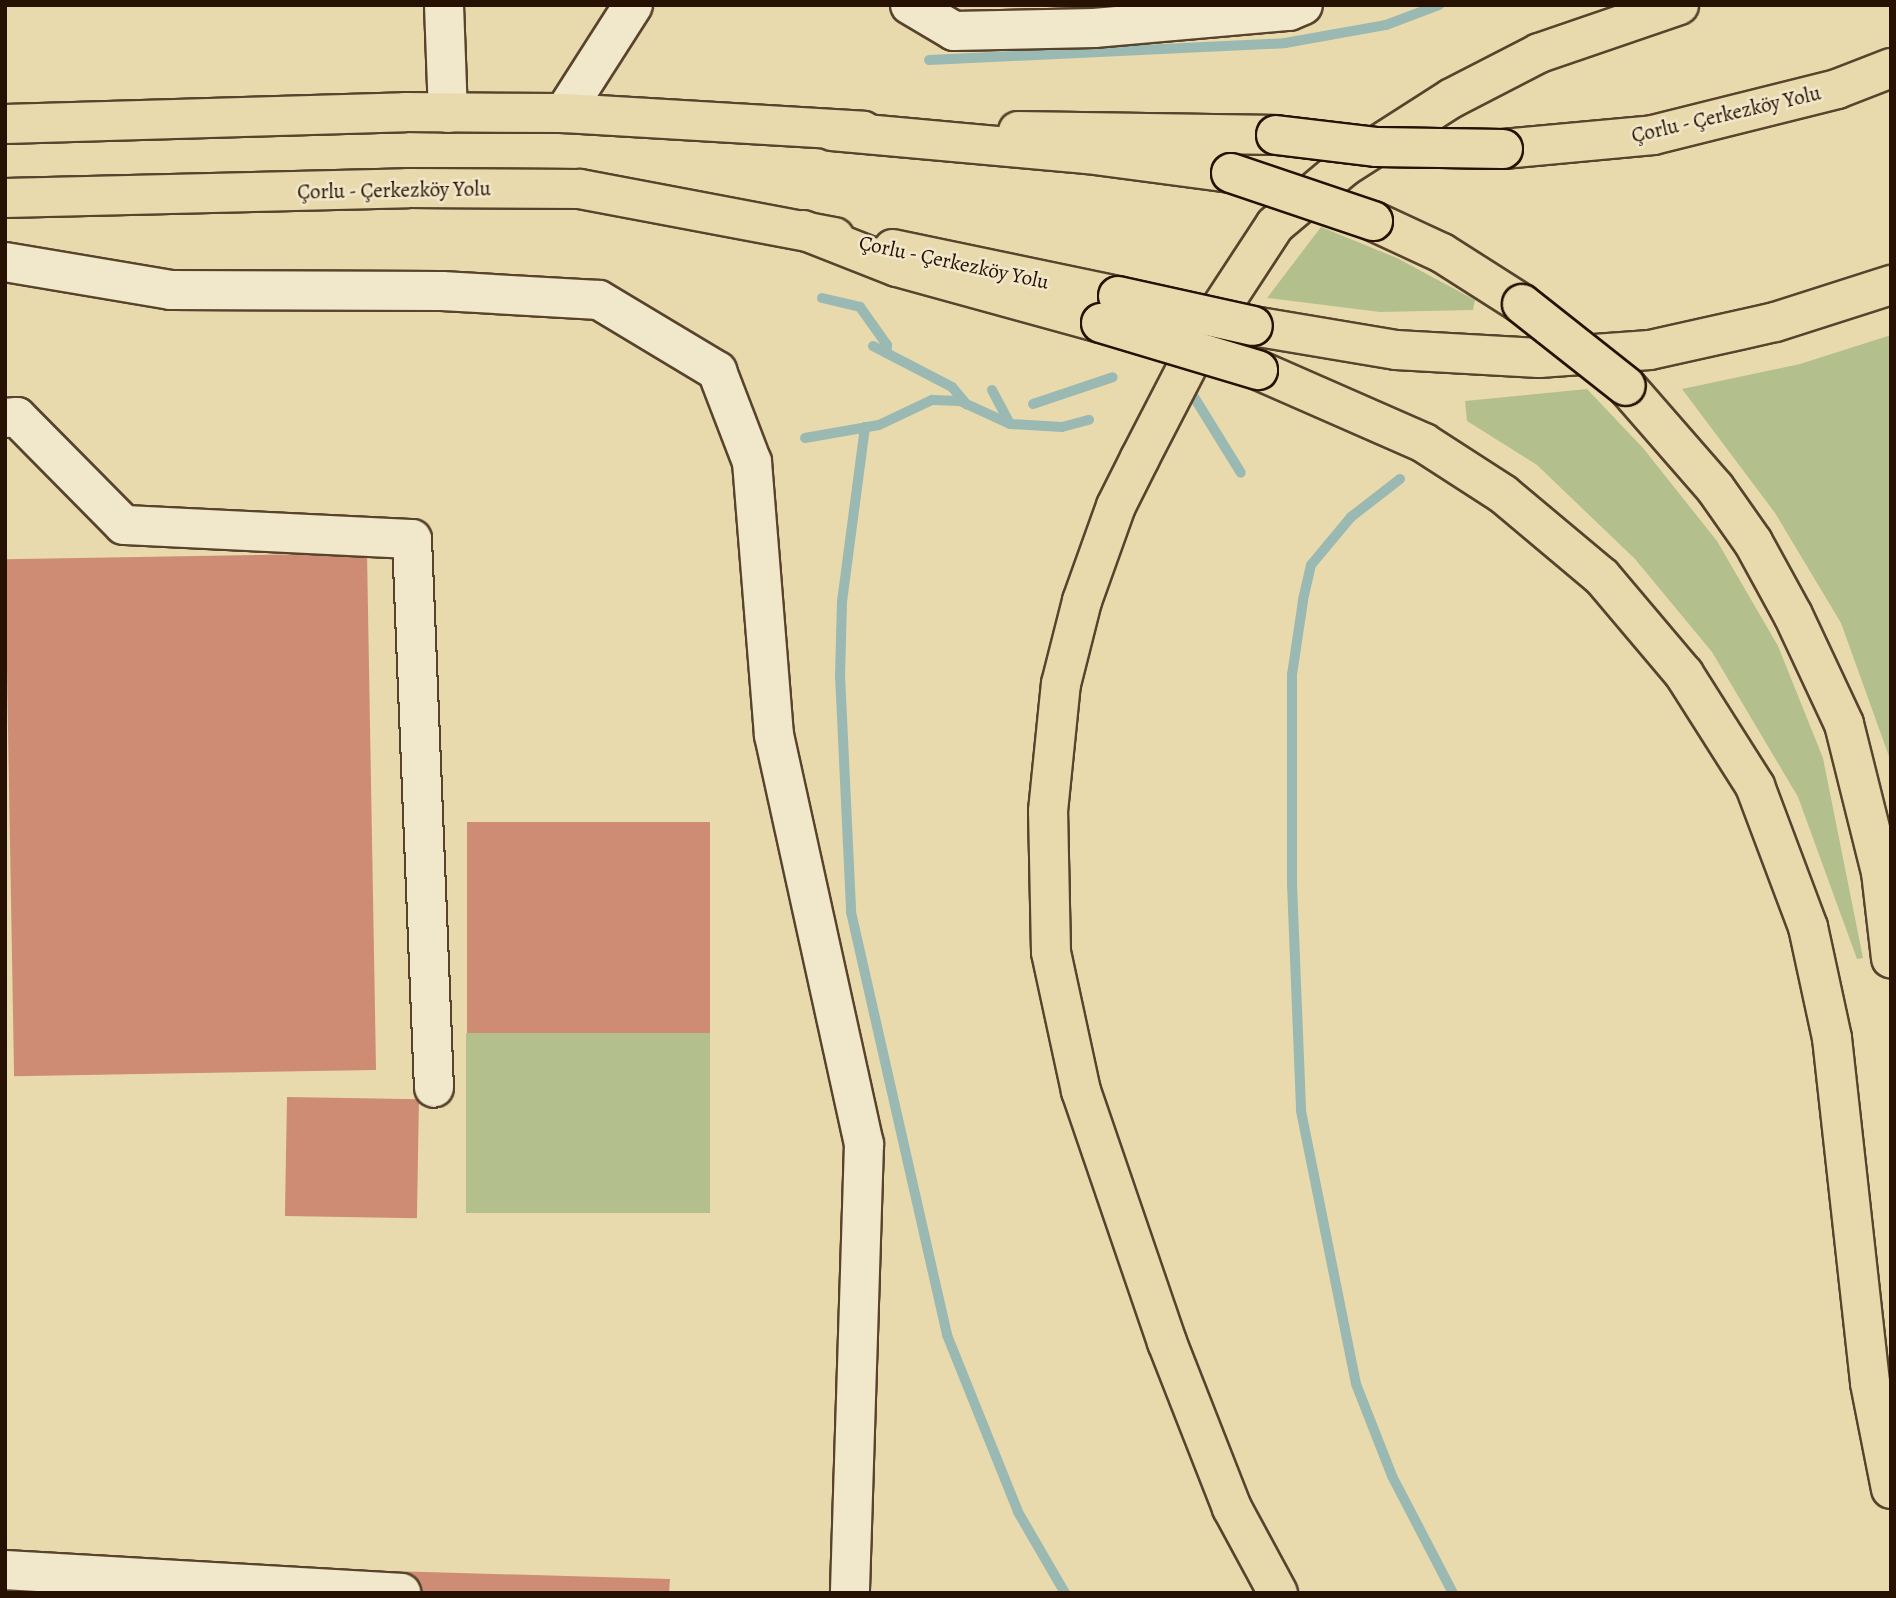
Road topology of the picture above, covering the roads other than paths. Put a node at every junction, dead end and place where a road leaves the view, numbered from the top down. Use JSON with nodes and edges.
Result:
{"nodes":[{"id":1,"x":443,"y":5,"type":"edge"},
{"id":2,"x":633,"y":5,"type":"edge"},
{"id":3,"x":910,"y":5,"type":"edge"},
{"id":4,"x":1303,"y":5,"type":"edge"},
{"id":5,"x":1679,"y":5,"type":"edge"},
{"id":6,"x":1891,"y":68,"type":"edge"},
{"id":7,"x":447,"y":113,"type":"junction"},
{"id":8,"x":564,"y":113,"type":"junction"},
{"id":9,"x":5,"y":124,"type":"edge"},
{"id":10,"x":832,"y":131,"type":"junction"},
{"id":11,"x":5,"y":198,"type":"edge"},
{"id":12,"x":5,"y":262,"type":"edge"},
{"id":13,"x":1891,"y":285,"type":"edge"},
{"id":14,"x":1109,"y":310,"type":"junction"},
{"id":15,"x":5,"y":418,"type":"edge"},
{"id":16,"x":1891,"y":958,"type":"edge"},
{"id":17,"x":434,"y":1088,"type":"dead end"},
{"id":18,"x":1891,"y":1489,"type":"edge"},
{"id":19,"x":5,"y":1570,"type":"edge"},
{"id":20,"x":401,"y":1593,"type":"edge"},
{"id":21,"x":850,"y":1593,"type":"edge"},
{"id":22,"x":1278,"y":1593,"type":"edge"}],
"edges":[{"from":1,"to":7,"type":"street"},
{"from":2,"to":8,"type":"street"},
{"from":3,"to":4,"type":"street"},
{"from":5,"to":22,"type":"main road"},
{"from":6,"to":10,"type":"main road","name":"Çorlu - Çerkezköy Yolu","bridge":true},
{"from":7,"to":8,"type":"main road","name":"Çorlu - Çerkezköy Yolu"},
{"from":7,"to":9,"type":"main road","name":"Çorlu - Çerkezköy Yolu"},
{"from":8,"to":10,"type":"main road","name":"Çorlu - Çerkezköy Yolu"},
{"from":10,"to":16,"type":"main road","bridge":true},
{"from":11,"to":14,"type":"main road","name":"Çorlu - Çerkezköy Yolu"},
{"from":12,"to":21,"type":"street"},
{"from":13,"to":14,"type":"main road","bridge":true},
{"from":14,"to":18,"type":"main road","bridge":true},
{"from":15,"to":17,"type":"street"},
{"from":19,"to":20,"type":"street"}]}
